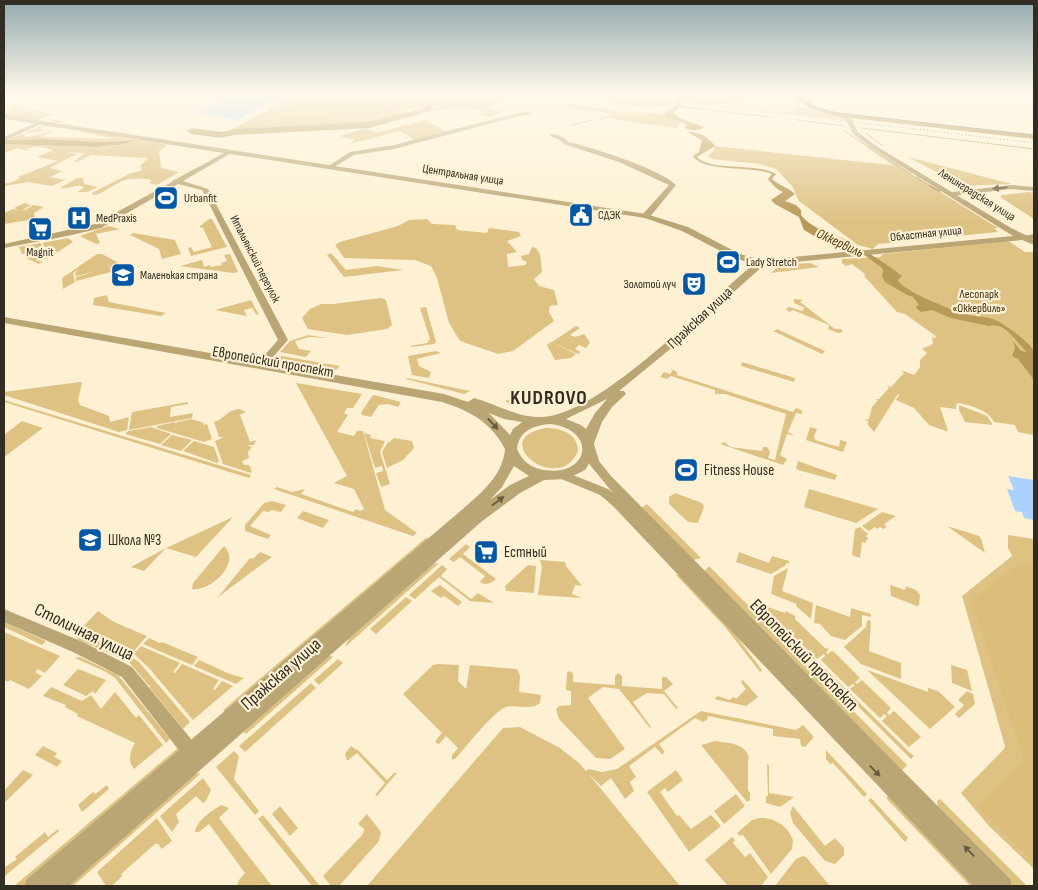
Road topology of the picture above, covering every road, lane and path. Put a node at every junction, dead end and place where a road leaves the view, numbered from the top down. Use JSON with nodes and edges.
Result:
{"nodes":[{"id":1,"x":137,"y":138,"type":"edge"},
{"id":2,"x":430,"y":138,"type":"edge"},
{"id":3,"x":558,"y":138,"type":"edge"},
{"id":4,"x":865,"y":138,"type":"edge"},
{"id":5,"x":228,"y":152,"type":"junction"},
{"id":6,"x":330,"y":167,"type":"junction"},
{"id":7,"x":176,"y":181,"type":"junction"},
{"id":8,"x":1034,"y":189,"type":"edge"},
{"id":9,"x":954,"y":194,"type":"junction"},
{"id":10,"x":646,"y":216,"type":"junction"},
{"id":11,"x":1034,"y":236,"type":"edge"},
{"id":12,"x":1024,"y":237,"type":"junction"},
{"id":13,"x":1034,"y":242,"type":"edge"},
{"id":14,"x":4,"y":245,"type":"edge"},
{"id":15,"x":753,"y":264,"type":"junction"},
{"id":16,"x":4,"y":314,"type":"edge"},
{"id":17,"x":4,"y":320,"type":"edge"},
{"id":18,"x":263,"y":363,"type":"junction"},
{"id":19,"x":543,"y":421,"type":"junction"},
{"id":20,"x":588,"y":443,"type":"junction"},
{"id":21,"x":511,"y":449,"type":"junction"},
{"id":22,"x":542,"y":475,"type":"junction"},
{"id":23,"x":563,"y":475,"type":"junction"},
{"id":24,"x":4,"y":615,"type":"edge"},
{"id":25,"x":195,"y":756,"type":"junction"},
{"id":26,"x":34,"y":886,"type":"edge"},
{"id":27,"x":54,"y":886,"type":"edge"},
{"id":28,"x":986,"y":886,"type":"edge"},
{"id":29,"x":1003,"y":886,"type":"edge"}],
"edges":[{"from":1,"to":5,"type":"street","name":"Центральная улица"},
{"from":2,"to":6,"type":"street"},
{"from":3,"to":10,"type":"street"},
{"from":4,"to":9,"type":"street","name":"Ленинградская улица"},
{"from":5,"to":6,"type":"street","name":"Центральная улица"},
{"from":5,"to":7,"type":"street"},
{"from":6,"to":10,"type":"street","name":"Центральная улица"},
{"from":7,"to":14,"type":"street"},
{"from":7,"to":18,"type":"street","name":"Итальянский переулок"},
{"from":8,"to":9,"type":"street","one_way":true},
{"from":9,"to":12,"type":"street","name":"Ленинградская улица"},
{"from":10,"to":15,"type":"street","name":"Центральная улица"},
{"from":11,"to":12,"type":"street","name":"Областная улица"},
{"from":12,"to":13,"type":"street","name":"Ленинградская улица"},
{"from":12,"to":15,"type":"street","name":"Областная улица"},
{"from":15,"to":19,"type":"street","name":"Пражская улица"},
{"from":15,"to":20,"type":"street","name":"Пражская улица"},
{"from":16,"to":18,"type":"street","name":"Европейский проспект"},
{"from":17,"to":18,"type":"street","name":"Европейский проспект"},
{"from":18,"to":19,"type":"street","name":"Европейский проспект"},
{"from":18,"to":21,"type":"street","name":"Европейский проспект","one_way":true},
{"from":19,"to":20,"type":"street"},
{"from":19,"to":21,"type":"street"},
{"from":20,"to":23,"type":"street"},
{"from":29,"to":20,"type":"street","name":"Европейский проспект","one_way":true},
{"from":21,"to":22,"type":"street"},
{"from":21,"to":25,"type":"street","name":"Пражская улица"},
{"from":22,"to":23,"type":"street"},
{"from":25,"to":22,"type":"street","name":"Пражская улица","one_way":true},
{"from":23,"to":28,"type":"street","name":"Европейский проспект","one_way":true},
{"from":24,"to":25,"type":"street","name":"Столичная улица"},
{"from":25,"to":26,"type":"street","name":"Пражская улица"},
{"from":25,"to":27,"type":"street","name":"Пражская улица"}]}
